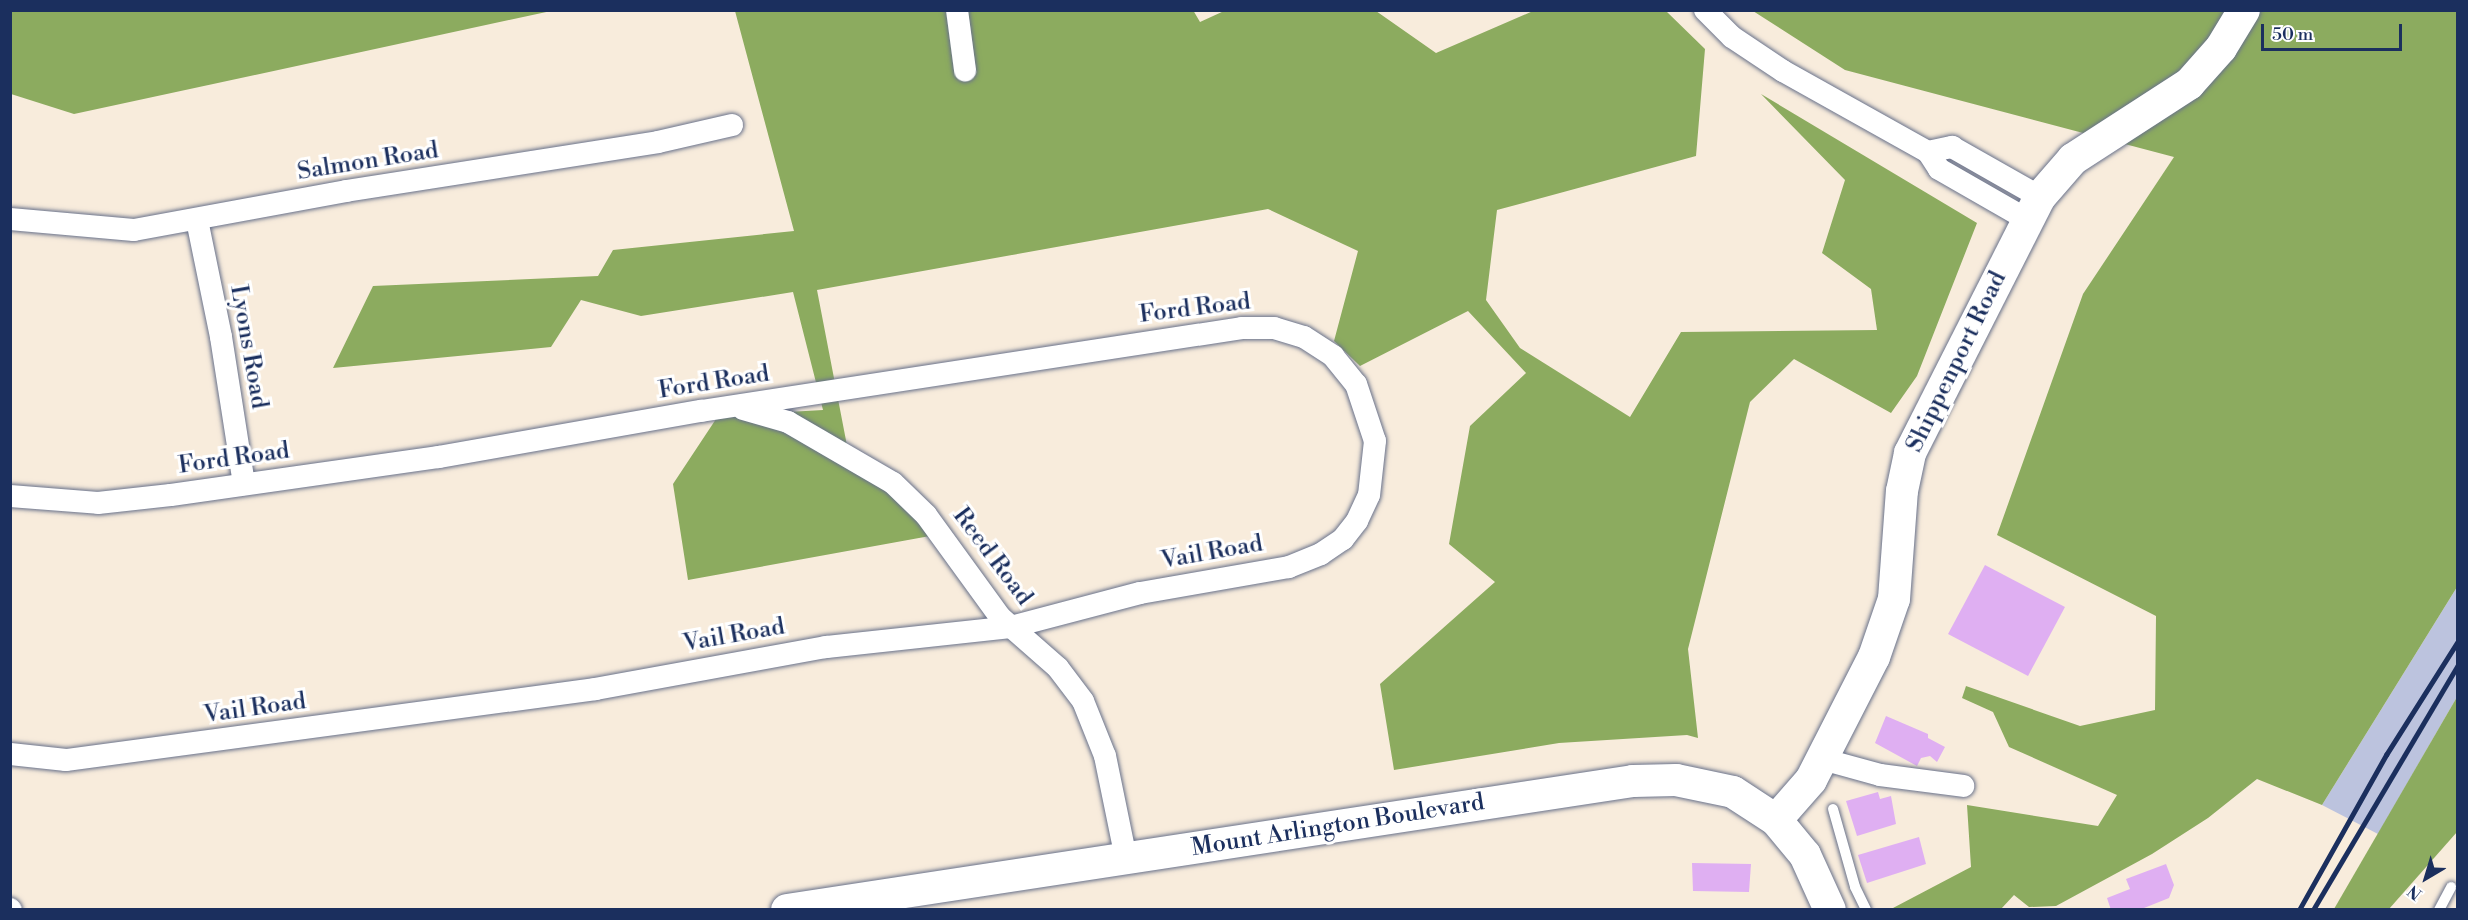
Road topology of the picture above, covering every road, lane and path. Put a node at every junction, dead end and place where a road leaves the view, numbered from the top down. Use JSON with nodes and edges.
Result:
{"nodes":[{"id":1,"x":957,"y":10,"type":"edge"},
{"id":2,"x":1705,"y":10,"type":"edge"},
{"id":3,"x":2244,"y":10,"type":"edge"},
{"id":4,"x":965,"y":70,"type":"dead end"},
{"id":5,"x":732,"y":125,"type":"dead end"},
{"id":6,"x":2034,"y":208,"type":"junction"},
{"id":7,"x":10,"y":219,"type":"edge"},
{"id":8,"x":197,"y":220,"type":"junction"},
{"id":9,"x":734,"y":406,"type":"junction"},
{"id":10,"x":1372,"y":432,"type":"joint"},
{"id":11,"x":244,"y":484,"type":"junction"},
{"id":12,"x":10,"y":496,"type":"edge"},
{"id":13,"x":1011,"y":627,"type":"junction"},
{"id":14,"x":10,"y":754,"type":"edge"},
{"id":15,"x":1822,"y":759,"type":"junction"},
{"id":16,"x":1963,"y":786,"type":"dead end"},
{"id":17,"x":1833,"y":809,"type":"dead end"},
{"id":18,"x":1776,"y":820,"type":"junction"},
{"id":19,"x":1126,"y":858,"type":"junction"},
{"id":20,"x":2451,"y":888,"type":"dead end"},
{"id":21,"x":787,"y":909,"type":"edge"},
{"id":22,"x":1830,"y":909,"type":"edge"},
{"id":23,"x":1866,"y":909,"type":"edge"},
{"id":24,"x":2439,"y":909,"type":"edge"}],
"edges":[{"from":1,"to":4,"type":"street"},
{"from":2,"to":6,"type":"street"},
{"from":3,"to":6,"type":"main road","name":"Shippenport Road"},
{"from":5,"to":8,"type":"street","name":"Salmon Road"},
{"from":6,"to":15,"type":"main road","name":"Shippenport Road"},
{"from":7,"to":8,"type":"street","name":"Salmon Road"},
{"from":8,"to":11,"type":"street","name":"Lyons Road"},
{"from":9,"to":10,"type":"street","name":"Ford Road"},
{"from":9,"to":11,"type":"street","name":"Ford Road"},
{"from":9,"to":13,"type":"street","name":"Reed Road"},
{"from":10,"to":13,"type":"street","name":"Vail Road"},
{"from":11,"to":12,"type":"street","name":"Ford Road"},
{"from":13,"to":14,"type":"street","name":"Vail Road"},
{"from":13,"to":19,"type":"street","name":"Reed Road"},
{"from":15,"to":16,"type":"street"},
{"from":15,"to":18,"type":"main road","name":"Shippenport Road"},
{"from":17,"to":23,"type":"lane"},
{"from":18,"to":19,"type":"main road","name":"Mount Arlington Boulevard"},
{"from":18,"to":22,"type":"main road","name":"Mount Arlington Boulevard"},
{"from":19,"to":21,"type":"main road","name":"Mount Arlington Boulevard"},
{"from":20,"to":24,"type":"lane"}]}
